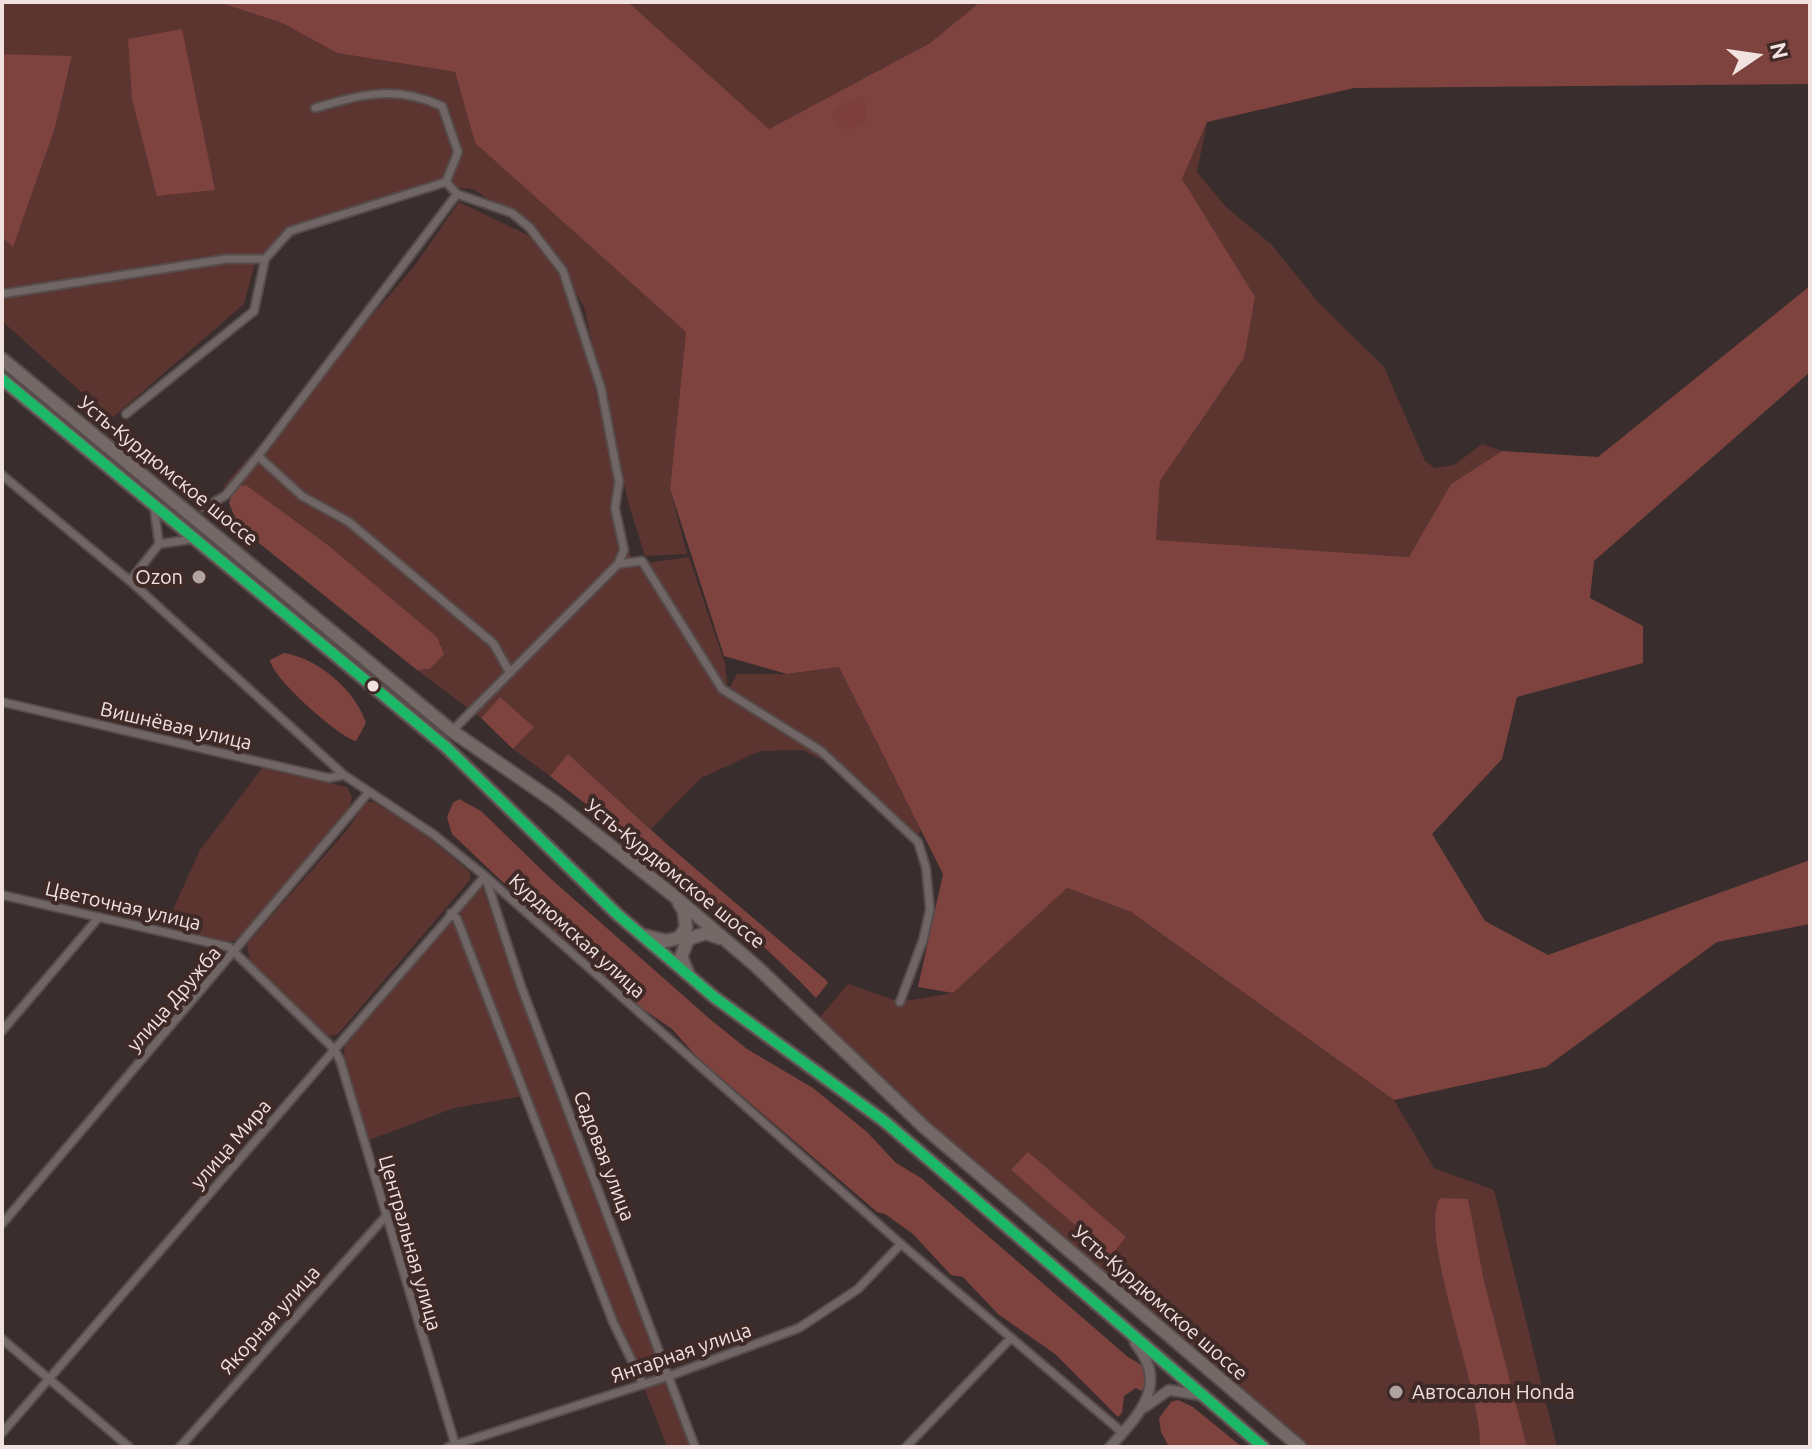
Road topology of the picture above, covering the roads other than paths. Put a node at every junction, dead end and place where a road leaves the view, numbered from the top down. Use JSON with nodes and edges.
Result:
{"nodes":[{"id":1,"x":315,"y":108,"type":"dead end"},
{"id":2,"x":446,"y":182,"type":"junction"},
{"id":3,"x":457,"y":194,"type":"junction"},
{"id":4,"x":265,"y":259,"type":"junction"},
{"id":5,"x":2,"y":294,"type":"edge"},
{"id":6,"x":2,"y":359,"type":"edge"},
{"id":7,"x":2,"y":379,"type":"edge"},
{"id":8,"x":126,"y":414,"type":"dead end"},
{"id":9,"x":258,"y":456,"type":"junction"},
{"id":10,"x":2,"y":475,"type":"edge"},
{"id":11,"x":153,"y":504,"type":"junction"},
{"id":12,"x":204,"y":508,"type":"dead end"},
{"id":13,"x":197,"y":539,"type":"junction"},
{"id":14,"x":159,"y":544,"type":"junction"},
{"id":15,"x":618,"y":564,"type":"junction"},
{"id":16,"x":130,"y":581,"type":"junction"},
{"id":17,"x":509,"y":671,"type":"junction"},
{"id":18,"x":2,"y":702,"type":"edge"},
{"id":19,"x":452,"y":731,"type":"junction"},
{"id":20,"x":344,"y":775,"type":"junction"},
{"id":21,"x":368,"y":793,"type":"junction"},
{"id":22,"x":485,"y":876,"type":"junction"},
{"id":23,"x":2,"y":895,"type":"edge"},
{"id":24,"x":674,"y":896,"type":"junction"},
{"id":25,"x":451,"y":913,"type":"junction"},
{"id":26,"x":99,"y":917,"type":"junction"},
{"id":27,"x":642,"y":935,"type":"junction"},
{"id":28,"x":726,"y":941,"type":"junction"},
{"id":29,"x":237,"y":951,"type":"junction"},
{"id":30,"x":688,"y":974,"type":"junction"},
{"id":31,"x":900,"y":1002,"type":"dead end"},
{"id":32,"x":2,"y":1031,"type":"edge"},
{"id":33,"x":334,"y":1049,"type":"junction"},
{"id":34,"x":385,"y":1217,"type":"junction"},
{"id":35,"x":2,"y":1224,"type":"edge"},
{"id":36,"x":901,"y":1244,"type":"junction"},
{"id":37,"x":1118,"y":1322,"type":"junction"},
{"id":38,"x":1011,"y":1338,"type":"junction"},
{"id":39,"x":2,"y":1339,"type":"edge"},
{"id":40,"x":669,"y":1376,"type":"junction"},
{"id":41,"x":50,"y":1380,"type":"junction"},
{"id":42,"x":643,"y":1384,"type":"junction"},
{"id":43,"x":1204,"y":1396,"type":"junction"},
{"id":44,"x":1139,"y":1412,"type":"junction"},
{"id":45,"x":2,"y":1433,"type":"edge"},
{"id":46,"x":1123,"y":1433,"type":"junction"},
{"id":47,"x":453,"y":1446,"type":"edge"},
{"id":48,"x":129,"y":1447,"type":"edge"},
{"id":49,"x":180,"y":1447,"type":"edge"},
{"id":50,"x":695,"y":1447,"type":"edge"},
{"id":51,"x":906,"y":1447,"type":"edge"},
{"id":52,"x":1110,"y":1447,"type":"edge"},
{"id":53,"x":1263,"y":1447,"type":"edge"},
{"id":54,"x":1300,"y":1447,"type":"edge"}],
"edges":[{"from":1,"to":2,"type":"street"},
{"from":2,"to":3,"type":"street"},
{"from":2,"to":4,"type":"street"},
{"from":3,"to":9,"type":"street"},
{"from":3,"to":15,"type":"street"},
{"from":4,"to":5,"type":"street"},
{"from":4,"to":8,"type":"street"},
{"from":6,"to":19,"type":"main road","name":"Усть-Курдюмское шоссе"},
{"from":7,"to":11,"type":"main road","name":"Усть-Курдюмское шоссе"},
{"from":9,"to":12,"type":"street"},
{"from":9,"to":17,"type":"street"},
{"from":10,"to":16,"type":"street","name":"Курдюмская улица"},
{"from":11,"to":13,"type":"main road","name":"Усть-Курдюмское шоссе"},
{"from":11,"to":14,"type":"street"},
{"from":13,"to":14,"type":"street"},
{"from":13,"to":27,"type":"main road","name":"Усть-Курдюмское шоссе"},
{"from":14,"to":16,"type":"street"},
{"from":15,"to":17,"type":"street"},
{"from":15,"to":31,"type":"street"},
{"from":16,"to":20,"type":"street","name":"Курдюмская улица"},
{"from":17,"to":19,"type":"street"},
{"from":18,"to":20,"type":"street","name":"Вишнёвая улица"},
{"from":19,"to":24,"type":"main road","name":"Усть-Курдюмское шоссе"},
{"from":20,"to":21,"type":"street","name":"Курдюмская улица"},
{"from":21,"to":22,"type":"street","name":"Курдюмская улица"},
{"from":21,"to":29,"type":"street","name":"улица Дружба"},
{"from":22,"to":25,"type":"street","name":"улица Мира"},
{"from":22,"to":36,"type":"street","name":"Курдюмская улица"},
{"from":22,"to":40,"type":"street","name":"Садовая улица"},
{"from":23,"to":26,"type":"street","name":"Цветочная улица"},
{"from":24,"to":27,"type":"main road"},
{"from":24,"to":28,"type":"main road","name":"Усть-Курдюмское шоссе"},
{"from":25,"to":33,"type":"street","name":"улица Мира"},
{"from":25,"to":42,"type":"street"},
{"from":26,"to":29,"type":"street","name":"Цветочная улица"},
{"from":26,"to":32,"type":"street"},
{"from":27,"to":30,"type":"main road","name":"Усть-Курдюмское шоссе"},
{"from":28,"to":30,"type":"main road"},
{"from":28,"to":54,"type":"main road","name":"Усть-Курдюмское шоссе"},
{"from":29,"to":33,"type":"street"},
{"from":29,"to":35,"type":"street","name":"улица Дружба"},
{"from":30,"to":37,"type":"main road","name":"Усть-Курдюмское шоссе"},
{"from":33,"to":34,"type":"street","name":"Центральная улица"},
{"from":33,"to":41,"type":"street","name":"улица Мира"},
{"from":34,"to":47,"type":"street","name":"Центральная улица"},
{"from":34,"to":49,"type":"street","name":"Якорная улица"},
{"from":36,"to":38,"type":"street","name":"Курдюмская улица"},
{"from":36,"to":40,"type":"street","name":"Янтарная улица"},
{"from":37,"to":43,"type":"main road","name":"Усть-Курдюмское шоссе"},
{"from":37,"to":44,"type":"street"},
{"from":38,"to":46,"type":"street","name":"Курдюмская улица"},
{"from":38,"to":51,"type":"street"},
{"from":39,"to":41,"type":"street"},
{"from":40,"to":42,"type":"street","name":"Янтарная улица"},
{"from":40,"to":50,"type":"street","name":"Садовая улица"},
{"from":41,"to":45,"type":"street","name":"улица Мира"},
{"from":41,"to":48,"type":"street"},
{"from":42,"to":47,"type":"street","name":"Янтарная улица"},
{"from":43,"to":44,"type":"street"},
{"from":43,"to":53,"type":"main road","name":"Усть-Курдюмское шоссе"},
{"from":44,"to":46,"type":"street"},
{"from":46,"to":52,"type":"street"}]}
